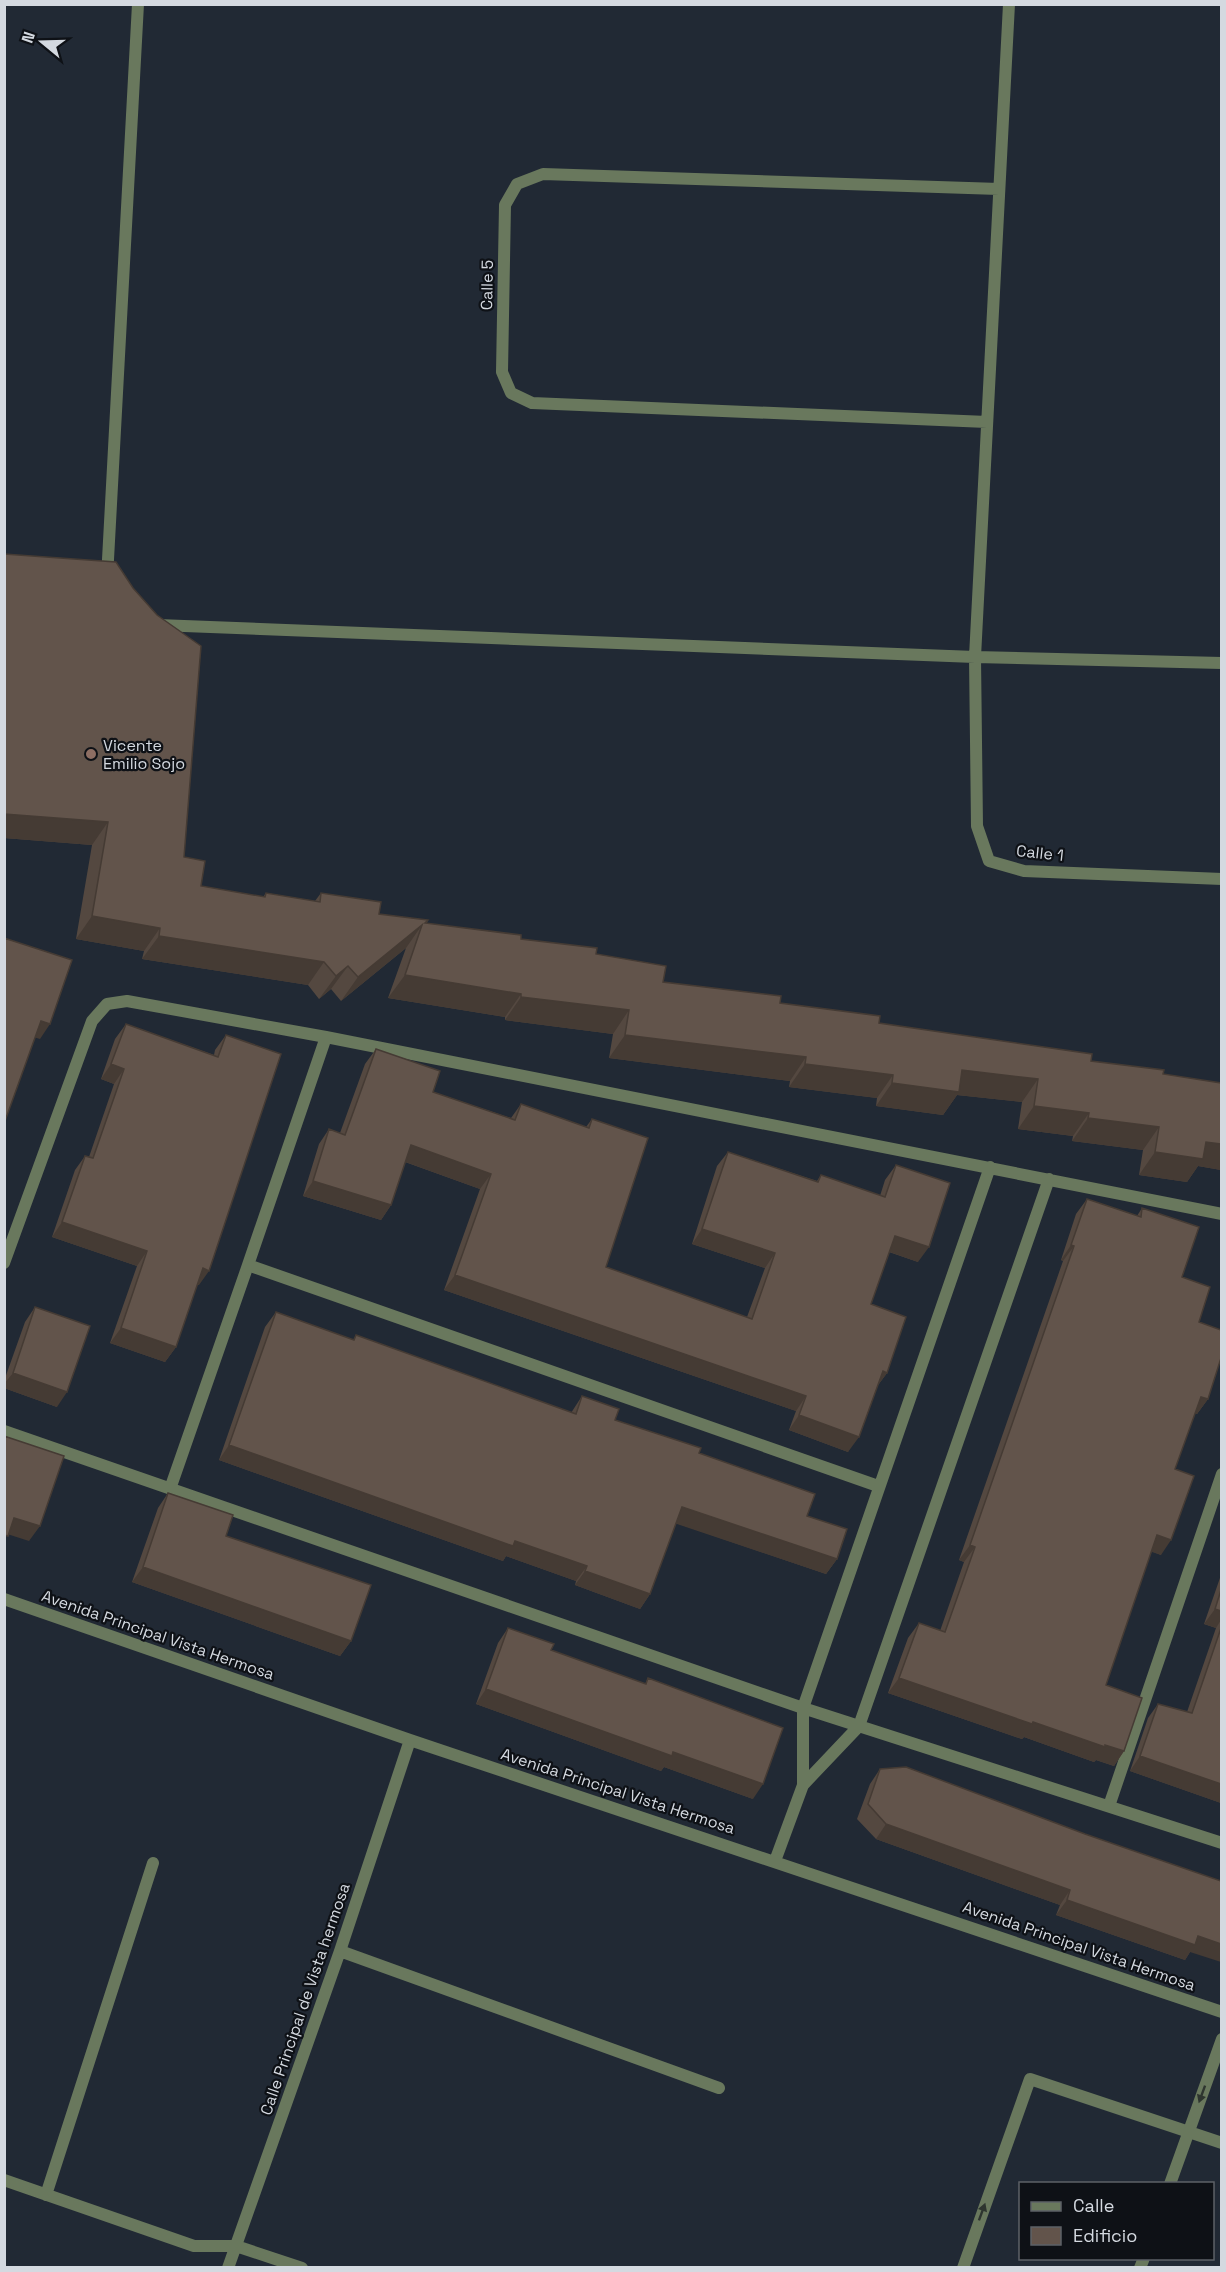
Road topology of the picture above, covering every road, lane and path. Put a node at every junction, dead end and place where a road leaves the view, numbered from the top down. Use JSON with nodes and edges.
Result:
{"nodes":[{"id":1,"x":138,"y":4,"type":"edge"},
{"id":2,"x":1009,"y":4,"type":"edge"},
{"id":3,"x":999,"y":189,"type":"junction"},
{"id":4,"x":987,"y":422,"type":"junction"},
{"id":5,"x":115,"y":591,"type":"edge"},
{"id":6,"x":142,"y":616,"type":"edge"},
{"id":7,"x":975,"y":657,"type":"junction"},
{"id":8,"x":1221,"y":663,"type":"edge"},
{"id":9,"x":1221,"y":879,"type":"edge"},
{"id":10,"x":326,"y":1037,"type":"junction"},
{"id":11,"x":990,"y":1167,"type":"junction"},
{"id":12,"x":1049,"y":1179,"type":"junction"},
{"id":13,"x":1221,"y":1214,"type":"edge"},
{"id":14,"x":4,"y":1263,"type":"edge"},
{"id":15,"x":248,"y":1265,"type":"junction"},
{"id":16,"x":4,"y":1431,"type":"edge"},
{"id":17,"x":1221,"y":1474,"type":"edge"},
{"id":18,"x":878,"y":1486,"type":"junction"},
{"id":19,"x":170,"y":1489,"type":"junction"},
{"id":20,"x":4,"y":1599,"type":"edge"},
{"id":21,"x":803,"y":1708,"type":"junction"},
{"id":22,"x":859,"y":1726,"type":"junction"},
{"id":23,"x":410,"y":1740,"type":"junction"},
{"id":24,"x":803,"y":1785,"type":"junction"},
{"id":25,"x":1109,"y":1806,"type":"junction"},
{"id":26,"x":1221,"y":1843,"type":"edge"},
{"id":27,"x":776,"y":1861,"type":"junction"},
{"id":28,"x":153,"y":1863,"type":"dead end"},
{"id":29,"x":340,"y":1951,"type":"junction"},
{"id":30,"x":1221,"y":2012,"type":"edge"},
{"id":31,"x":1221,"y":2039,"type":"edge"},
{"id":32,"x":719,"y":2088,"type":"dead end"},
{"id":33,"x":1188,"y":2131,"type":"junction"},
{"id":34,"x":1221,"y":2143,"type":"edge"},
{"id":35,"x":4,"y":2180,"type":"edge"},
{"id":36,"x":1171,"y":2182,"type":"edge"},
{"id":37,"x":46,"y":2195,"type":"junction"},
{"id":38,"x":236,"y":2246,"type":"junction"},
{"id":39,"x":228,"y":2268,"type":"edge"},
{"id":40,"x":302,"y":2268,"type":"edge"},
{"id":41,"x":963,"y":2268,"type":"edge"}],
"edges":[{"from":1,"to":5,"type":"street"},
{"from":2,"to":3,"type":"street"},
{"from":3,"to":4,"type":"street"},
{"from":3,"to":4,"type":"street","name":"Calle 5"},
{"from":4,"to":7,"type":"street"},
{"from":6,"to":7,"type":"street"},
{"from":7,"to":8,"type":"street"},
{"from":7,"to":9,"type":"street","name":"Calle 1"},
{"from":10,"to":11,"type":"street"},
{"from":10,"to":14,"type":"street"},
{"from":10,"to":15,"type":"street"},
{"from":11,"to":12,"type":"street"},
{"from":11,"to":18,"type":"street"},
{"from":12,"to":13,"type":"street"},
{"from":12,"to":22,"type":"street"},
{"from":15,"to":18,"type":"street"},
{"from":15,"to":19,"type":"street"},
{"from":16,"to":19,"type":"street"},
{"from":17,"to":25,"type":"street"},
{"from":18,"to":21,"type":"street"},
{"from":19,"to":21,"type":"street"},
{"from":20,"to":23,"type":"street","name":"Avenida Principal Vista Hermosa"},
{"from":21,"to":22,"type":"street"},
{"from":21,"to":24,"type":"street"},
{"from":22,"to":24,"type":"street"},
{"from":22,"to":25,"type":"street"},
{"from":23,"to":27,"type":"street","name":"Avenida Principal Vista Hermosa"},
{"from":23,"to":29,"type":"street","name":"Calle Principal de Vista hermosa"},
{"from":24,"to":27,"type":"street"},
{"from":25,"to":26,"type":"street"},
{"from":27,"to":30,"type":"street","name":"Avenida Principal Vista Hermosa"},
{"from":28,"to":37,"type":"street"},
{"from":29,"to":32,"type":"street"},
{"from":29,"to":38,"type":"street","name":"Calle Principal de Vista hermosa"},
{"from":31,"to":33,"type":"street","one_way":true},
{"from":33,"to":34,"type":"street"},
{"from":33,"to":36,"type":"street"},
{"from":41,"to":33,"type":"street","one_way":true},
{"from":35,"to":37,"type":"street"},
{"from":37,"to":38,"type":"street"},
{"from":38,"to":39,"type":"street","name":"Calle Principal de Vista hermosa"},
{"from":38,"to":40,"type":"street"}]}
